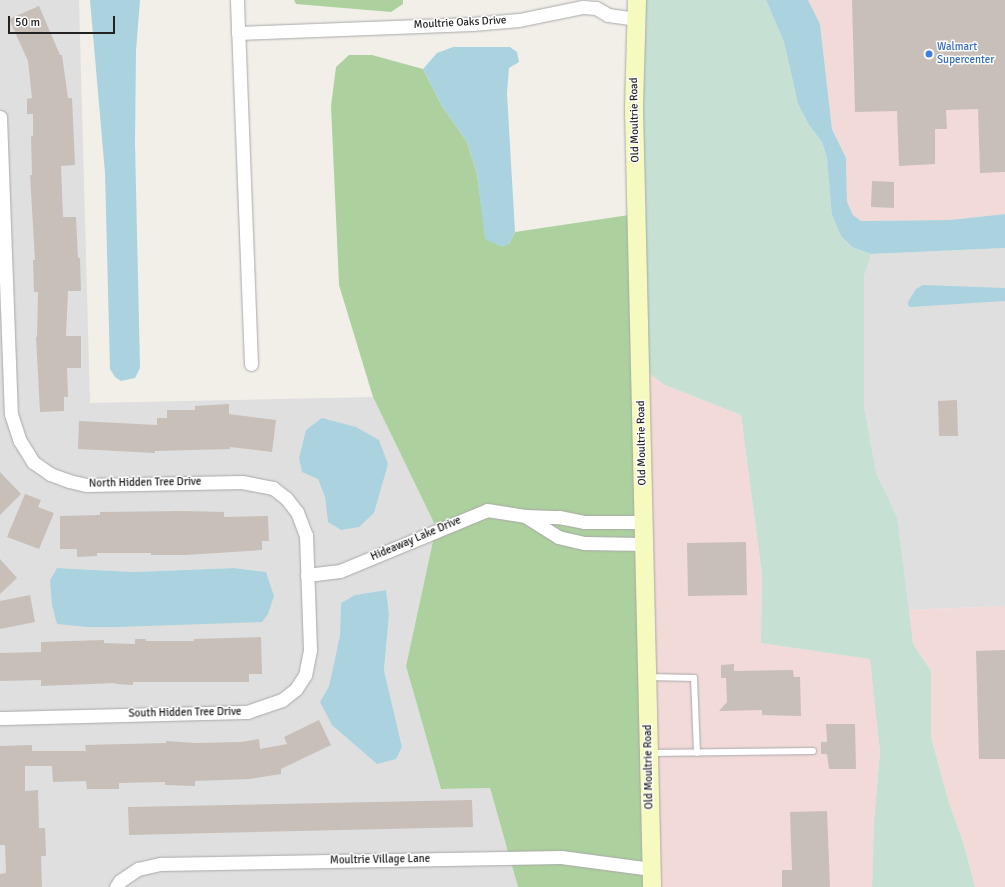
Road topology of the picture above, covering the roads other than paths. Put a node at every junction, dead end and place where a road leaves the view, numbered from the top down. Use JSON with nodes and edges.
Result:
{"nodes":[{"id":1,"x":237,"y":0,"type":"edge"},
{"id":2,"x":636,"y":0,"type":"edge"},
{"id":3,"x":636,"y":19,"type":"junction"},
{"id":4,"x":238,"y":34,"type":"junction"},
{"id":5,"x":0,"y":117,"type":"edge"},
{"id":6,"x":2,"y":201,"type":"edge"},
{"id":7,"x":251,"y":364,"type":"dead end"},
{"id":8,"x":526,"y":516,"type":"junction"},
{"id":9,"x":643,"y":522,"type":"junction"},
{"id":10,"x":644,"y":544,"type":"junction"},
{"id":11,"x":307,"y":576,"type":"junction"},
{"id":12,"x":647,"y":677,"type":"junction"},
{"id":13,"x":0,"y":718,"type":"edge"},
{"id":14,"x":813,"y":751,"type":"dead end"},
{"id":15,"x":697,"y":753,"type":"junction"},
{"id":16,"x":649,"y":754,"type":"junction"},
{"id":17,"x":651,"y":869,"type":"junction"},
{"id":18,"x":116,"y":887,"type":"edge"},
{"id":19,"x":652,"y":887,"type":"edge"}],
"edges":[{"from":1,"to":4,"type":"street"},
{"from":2,"to":3,"type":"main road","name":"Old Moultrie Road"},
{"from":3,"to":4,"type":"street","name":"Moultrie Oaks Drive"},
{"from":3,"to":9,"type":"main road","name":"Old Moultrie Road"},
{"from":4,"to":7,"type":"street"},
{"from":5,"to":6,"type":"street","name":"North Hidden Tree Drive"},
{"from":6,"to":11,"type":"street","name":"North Hidden Tree Drive"},
{"from":8,"to":9,"type":"street","name":"Hideaway Lake Drive"},
{"from":8,"to":10,"type":"street","name":"Hideaway Lake Drive"},
{"from":8,"to":11,"type":"street","name":"Hideaway Lake Drive"},
{"from":9,"to":10,"type":"main road","name":"Old Moultrie Road"},
{"from":10,"to":12,"type":"main road","name":"Old Moultrie Road"},
{"from":11,"to":13,"type":"street","name":"South Hidden Tree Drive"},
{"from":12,"to":15,"type":"lane"},
{"from":12,"to":16,"type":"main road","name":"Old Moultrie Road"},
{"from":14,"to":15,"type":"lane"},
{"from":15,"to":16,"type":"lane"},
{"from":16,"to":17,"type":"main road","name":"Old Moultrie Road"},
{"from":17,"to":18,"type":"street","name":"Moultrie Village Lane"},
{"from":17,"to":19,"type":"main road","name":"Old Moultrie Road"}]}
